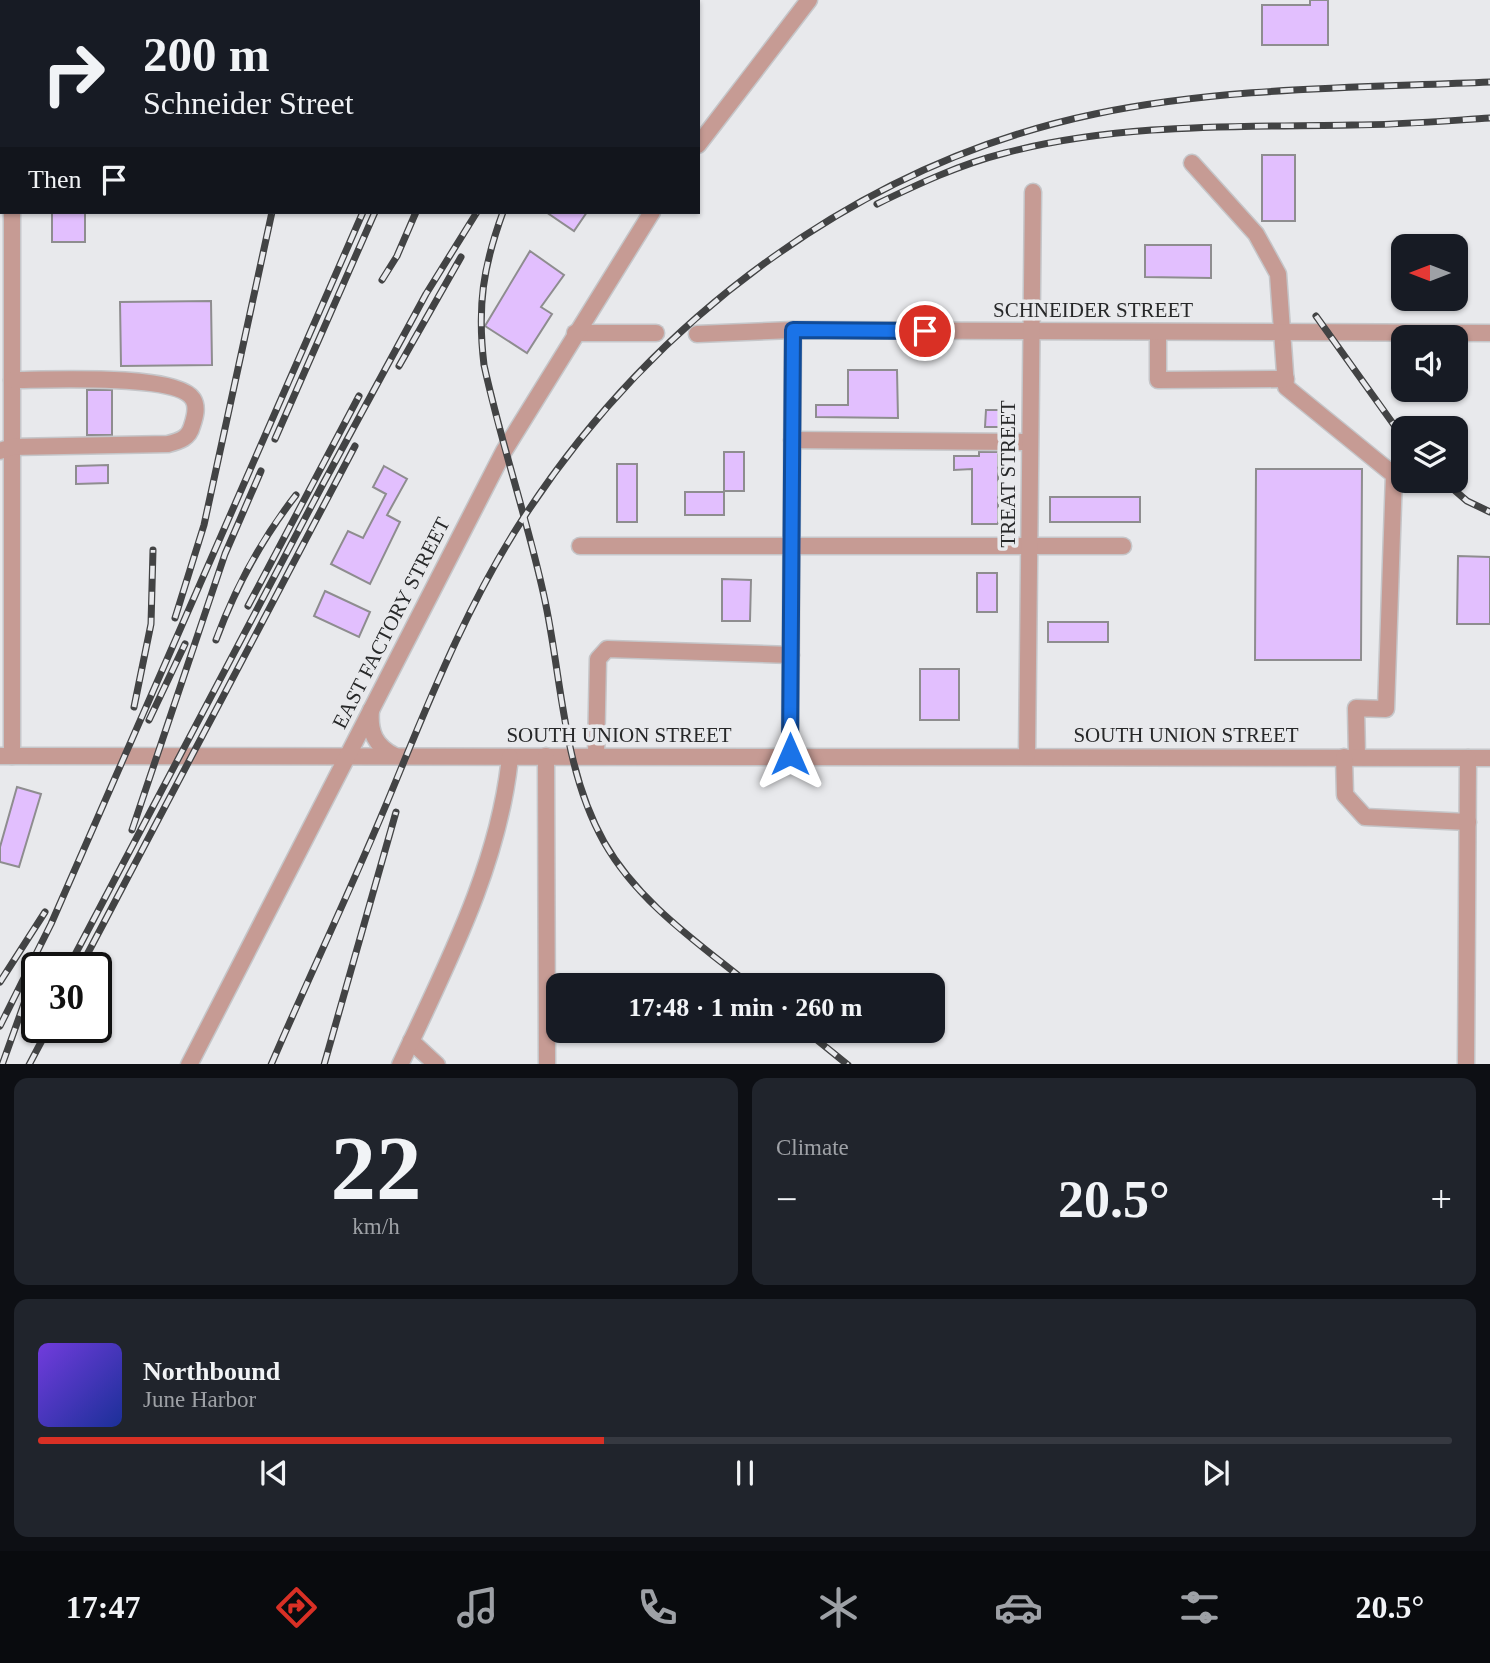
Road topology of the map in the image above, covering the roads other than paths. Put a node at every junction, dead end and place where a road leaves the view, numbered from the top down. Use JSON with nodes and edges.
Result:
{"nodes":[{"id":1,"x":808,"y":0,"type":"edge"},
{"id":2,"x":700,"y":142,"type":"edge"},
{"id":3,"x":1192,"y":163,"type":"dead end"},
{"id":4,"x":1033,"y":192,"type":"dead end"},
{"id":5,"x":651,"y":214,"type":"edge"},
{"id":6,"x":8,"y":215,"type":"edge"},
{"id":7,"x":793,"y":330,"type":"junction"},
{"id":8,"x":1030,"y":331,"type":"junction"},
{"id":9,"x":1158,"y":332,"type":"junction"},
{"id":10,"x":1281,"y":332,"type":"junction"},
{"id":11,"x":575,"y":333,"type":"junction"},
{"id":12,"x":656,"y":333,"type":"dead end"},
{"id":13,"x":1490,"y":333,"type":"edge"},
{"id":14,"x":6,"y":334,"type":"edge"},
{"id":15,"x":697,"y":334,"type":"dead end"},
{"id":16,"x":1286,"y":379,"type":"junction"},
{"id":17,"x":12,"y":380,"type":"junction"},
{"id":18,"x":792,"y":440,"type":"junction"},
{"id":19,"x":1029,"y":442,"type":"junction"},
{"id":20,"x":6,"y":449,"type":"edge"},
{"id":21,"x":792,"y":545,"type":"junction"},
{"id":22,"x":1028,"y":545,"type":"junction"},
{"id":23,"x":580,"y":546,"type":"dead end"},
{"id":24,"x":1123,"y":546,"type":"dead end"},
{"id":25,"x":6,"y":561,"type":"edge"},
{"id":26,"x":791,"y":655,"type":"junction"},
{"id":27,"x":372,"y":705,"type":"junction"},
{"id":28,"x":790,"y":754,"type":"junction"},
{"id":29,"x":596,"y":755,"type":"junction"},
{"id":30,"x":6,"y":756,"type":"edge"},
{"id":31,"x":395,"y":756,"type":"junction"},
{"id":32,"x":546,"y":756,"type":"junction"},
{"id":33,"x":1027,"y":756,"type":"junction"},
{"id":34,"x":345,"y":757,"type":"junction"},
{"id":35,"x":510,"y":757,"type":"junction"},
{"id":36,"x":1351,"y":757,"type":"junction"},
{"id":37,"x":1468,"y":758,"type":"junction"},
{"id":38,"x":1490,"y":758,"type":"edge"},
{"id":39,"x":1468,"y":822,"type":"junction"},
{"id":40,"x":411,"y":1041,"type":"junction"},
{"id":41,"x":190,"y":1064,"type":"edge"},
{"id":42,"x":400,"y":1064,"type":"edge"},
{"id":43,"x":436,"y":1064,"type":"edge"},
{"id":44,"x":547,"y":1064,"type":"edge"},
{"id":45,"x":1466,"y":1064,"type":"edge"}],
"edges":[{"from":1,"to":2,"type":"street"},
{"from":3,"to":10,"type":"street"},
{"from":4,"to":8,"type":"street","name":"TREAT STREET"},
{"from":5,"to":11,"type":"street","name":"EAST FACTORY STREET"},
{"from":6,"to":14,"type":"street"},
{"from":7,"to":8,"type":"street","name":"SCHNEIDER STREET"},
{"from":7,"to":15,"type":"street","name":"SCHNEIDER STREET"},
{"from":7,"to":18,"type":"street"},
{"from":8,"to":9,"type":"street","name":"SCHNEIDER STREET"},
{"from":8,"to":19,"type":"street","name":"TREAT STREET"},
{"from":9,"to":10,"type":"street","name":"SCHNEIDER STREET"},
{"from":9,"to":16,"type":"street"},
{"from":10,"to":13,"type":"street","name":"SCHNEIDER STREET"},
{"from":10,"to":16,"type":"street"},
{"from":11,"to":12,"type":"street"},
{"from":11,"to":27,"type":"street","name":"EAST FACTORY STREET"},
{"from":14,"to":17,"type":"street"},
{"from":16,"to":36,"type":"street"},
{"from":17,"to":20,"type":"street"},
{"from":17,"to":20,"type":"street"},
{"from":18,"to":19,"type":"street"},
{"from":18,"to":21,"type":"street"},
{"from":19,"to":22,"type":"street","name":"TREAT STREET"},
{"from":20,"to":25,"type":"street"},
{"from":21,"to":22,"type":"street"},
{"from":21,"to":23,"type":"street"},
{"from":21,"to":26,"type":"street"},
{"from":22,"to":24,"type":"street"},
{"from":22,"to":33,"type":"street","name":"TREAT STREET"},
{"from":25,"to":30,"type":"street"},
{"from":26,"to":28,"type":"street"},
{"from":26,"to":29,"type":"street"},
{"from":27,"to":31,"type":"street"},
{"from":27,"to":34,"type":"street","name":"EAST FACTORY STREET"},
{"from":28,"to":29,"type":"street","name":"SOUTH UNION STREET"},
{"from":28,"to":33,"type":"street","name":"SOUTH UNION STREET"},
{"from":29,"to":32,"type":"street","name":"SOUTH UNION STREET"},
{"from":30,"to":34,"type":"street","name":"SOUTH UNION STREET"},
{"from":31,"to":34,"type":"street","name":"SOUTH UNION STREET"},
{"from":31,"to":35,"type":"street","name":"SOUTH UNION STREET"},
{"from":32,"to":35,"type":"street","name":"SOUTH UNION STREET"},
{"from":32,"to":44,"type":"street"},
{"from":33,"to":36,"type":"street","name":"SOUTH UNION STREET"},
{"from":34,"to":41,"type":"street","name":"EAST FACTORY STREET"},
{"from":35,"to":40,"type":"street"},
{"from":36,"to":37,"type":"street","name":"SOUTH UNION STREET"},
{"from":36,"to":39,"type":"street"},
{"from":37,"to":38,"type":"street","name":"SOUTH UNION STREET"},
{"from":37,"to":39,"type":"street"},
{"from":39,"to":45,"type":"street"},
{"from":40,"to":42,"type":"street"},
{"from":40,"to":43,"type":"street"}]}
